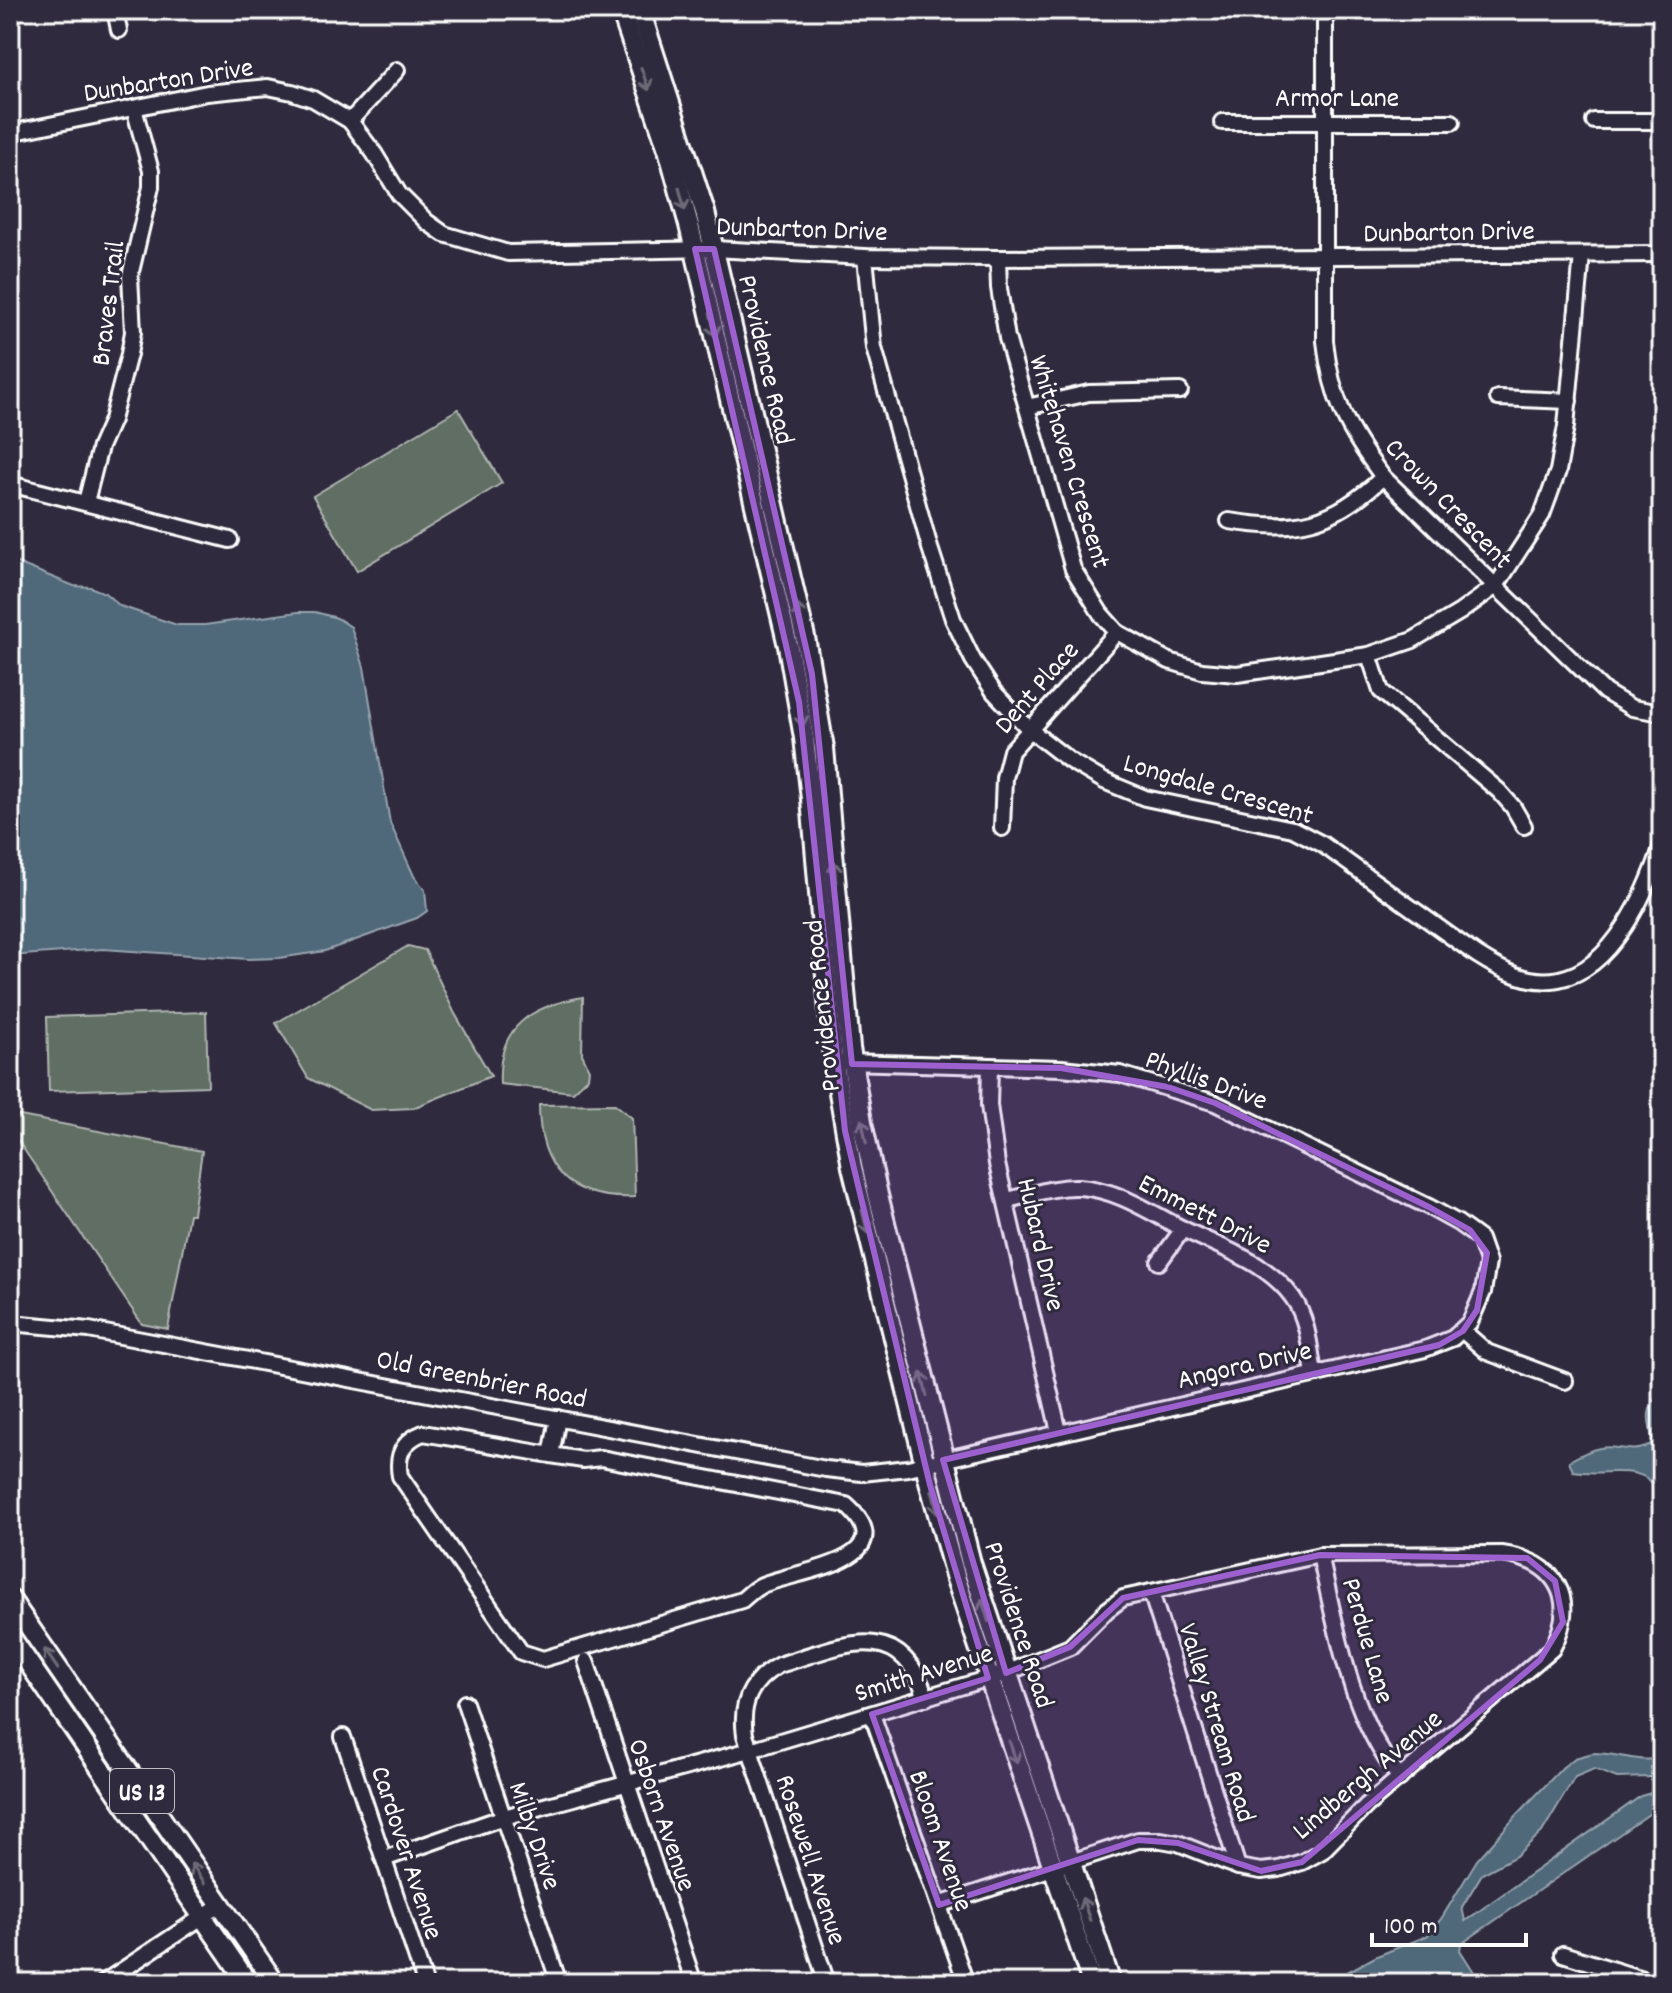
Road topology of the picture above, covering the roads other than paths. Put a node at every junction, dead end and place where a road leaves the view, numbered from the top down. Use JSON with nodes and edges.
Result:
{"nodes":[{"id":1,"x":115,"y":10,"type":"edge"},
{"id":2,"x":621,"y":10,"type":"edge"},
{"id":3,"x":640,"y":10,"type":"edge"},
{"id":4,"x":1325,"y":10,"type":"edge"},
{"id":5,"x":119,"y":30,"type":"dead end"},
{"id":6,"x":397,"y":70,"type":"dead end"},
{"id":7,"x":134,"y":108,"type":"junction"},
{"id":8,"x":350,"y":121,"type":"junction"},
{"id":9,"x":1594,"y":121,"type":"dead end"},
{"id":10,"x":1662,"y":121,"type":"edge"},
{"id":11,"x":1222,"y":122,"type":"dead end"},
{"id":12,"x":1452,"y":122,"type":"dead end"},
{"id":13,"x":1323,"y":123,"type":"junction"},
{"id":14,"x":10,"y":133,"type":"edge"},
{"id":15,"x":704,"y":249,"type":"junction"},
{"id":16,"x":1662,"y":254,"type":"edge"},
{"id":17,"x":1582,"y":255,"type":"junction"},
{"id":18,"x":865,"y":257,"type":"junction"},
{"id":19,"x":1324,"y":257,"type":"junction"},
{"id":20,"x":998,"y":258,"type":"junction"},
{"id":21,"x":1180,"y":391,"type":"dead end"},
{"id":22,"x":1498,"y":398,"type":"dead end"},
{"id":23,"x":1569,"y":401,"type":"junction"},
{"id":24,"x":1027,"y":407,"type":"junction"},
{"id":25,"x":1383,"y":477,"type":"junction"},
{"id":26,"x":10,"y":484,"type":"edge"},
{"id":27,"x":86,"y":502,"type":"junction"},
{"id":28,"x":1229,"y":521,"type":"dead end"},
{"id":29,"x":230,"y":540,"type":"dead end"},
{"id":30,"x":1496,"y":586,"type":"junction"},
{"id":31,"x":1117,"y":632,"type":"junction"},
{"id":32,"x":1369,"y":655,"type":"junction"},
{"id":33,"x":1662,"y":713,"type":"edge"},
{"id":34,"x":1030,"y":730,"type":"junction"},
{"id":35,"x":1524,"y":826,"type":"dead end"},
{"id":36,"x":1002,"y":828,"type":"dead end"},
{"id":37,"x":1662,"y":845,"type":"edge"},
{"id":38,"x":833,"y":1058,"type":"junction"},
{"id":39,"x":852,"y":1064,"type":"junction"},
{"id":40,"x":990,"y":1067,"type":"junction"},
{"id":41,"x":1007,"y":1200,"type":"junction"},
{"id":42,"x":1183,"y":1229,"type":"junction"},
{"id":43,"x":1159,"y":1262,"type":"dead end"},
{"id":44,"x":10,"y":1323,"type":"edge"},
{"id":45,"x":1463,"y":1331,"type":"junction"},
{"id":46,"x":1314,"y":1374,"type":"junction"},
{"id":47,"x":1565,"y":1381,"type":"dead end"},
{"id":48,"x":558,"y":1418,"type":"junction"},
{"id":49,"x":1059,"y":1432,"type":"junction"},
{"id":50,"x":551,"y":1455,"type":"junction"},
{"id":51,"x":934,"y":1462,"type":"junction"},
{"id":52,"x":1320,"y":1555,"type":"junction"},
{"id":53,"x":1555,"y":1581,"type":"joint"},
{"id":54,"x":1151,"y":1592,"type":"junction"},
{"id":55,"x":10,"y":1599,"type":"edge"},
{"id":56,"x":10,"y":1636,"type":"edge"},
{"id":57,"x":586,"y":1661,"type":"dead end"},
{"id":58,"x":997,"y":1675,"type":"junction"},
{"id":59,"x":926,"y":1698,"type":"junction"},
{"id":60,"x":465,"y":1703,"type":"dead end"},
{"id":61,"x":89,"y":1714,"type":"junction"},
{"id":62,"x":872,"y":1714,"type":"junction"},
{"id":63,"x":71,"y":1725,"type":"junction"},
{"id":64,"x":343,"y":1737,"type":"dead end"},
{"id":65,"x":750,"y":1750,"type":"junction"},
{"id":66,"x":1400,"y":1778,"type":"junction"},
{"id":67,"x":626,"y":1785,"type":"junction"},
{"id":68,"x":504,"y":1817,"type":"junction"},
{"id":69,"x":384,"y":1859,"type":"junction"},
{"id":70,"x":1062,"y":1866,"type":"junction"},
{"id":71,"x":1238,"y":1867,"type":"junction"},
{"id":72,"x":220,"y":1905,"type":"junction"},
{"id":73,"x":939,"y":1905,"type":"junction"},
{"id":74,"x":202,"y":1916,"type":"junction"},
{"id":75,"x":1563,"y":1954,"type":"dead end"},
{"id":76,"x":103,"y":1983,"type":"edge"},
{"id":77,"x":248,"y":1983,"type":"edge"},
{"id":78,"x":275,"y":1983,"type":"edge"},
{"id":79,"x":425,"y":1983,"type":"edge"},
{"id":80,"x":559,"y":1983,"type":"edge"},
{"id":81,"x":694,"y":1983,"type":"edge"},
{"id":82,"x":827,"y":1983,"type":"edge"},
{"id":83,"x":966,"y":1983,"type":"edge"},
{"id":84,"x":1092,"y":1983,"type":"edge"},
{"id":85,"x":1111,"y":1983,"type":"edge"},
{"id":86,"x":1655,"y":1983,"type":"edge"}],
"edges":[{"from":1,"to":5,"type":"street"},
{"from":2,"to":15,"type":"main road","name":"Providence Road","one_way":true},
{"from":3,"to":15,"type":"main road","name":"Providence Road"},
{"from":4,"to":13,"type":"street","name":"Crown Crescent"},
{"from":6,"to":8,"type":"street"},
{"from":7,"to":8,"type":"street","name":"Dunbarton Drive"},
{"from":7,"to":14,"type":"street","name":"Dunbarton Drive"},
{"from":7,"to":27,"type":"street","name":"Braves Trail"},
{"from":8,"to":15,"type":"street","name":"Dunbarton Drive"},
{"from":9,"to":10,"type":"street"},
{"from":11,"to":13,"type":"street","name":"Armor Lane"},
{"from":12,"to":13,"type":"street","name":"Armor Lane"},
{"from":13,"to":19,"type":"street","name":"Crown Crescent"},
{"from":15,"to":18,"type":"street","name":"Dunbarton Drive"},
{"from":15,"to":38,"type":"main road","name":"Providence Road","one_way":true},
{"from":39,"to":15,"type":"main road","name":"Providence Road","one_way":true},
{"from":16,"to":17,"type":"street","name":"Dunbarton Drive"},
{"from":17,"to":19,"type":"street","name":"Dunbarton Drive"},
{"from":17,"to":23,"type":"street","name":"Whitehaven Crescent"},
{"from":18,"to":20,"type":"street","name":"Dunbarton Drive"},
{"from":18,"to":34,"type":"street","name":"Longdale Crescent"},
{"from":19,"to":20,"type":"street","name":"Dunbarton Drive"},
{"from":19,"to":25,"type":"street","name":"Crown Crescent"},
{"from":20,"to":24,"type":"street","name":"Whitehaven Crescent"},
{"from":21,"to":24,"type":"street"},
{"from":22,"to":23,"type":"street"},
{"from":23,"to":30,"type":"street","name":"Whitehaven Crescent"},
{"from":24,"to":31,"type":"street","name":"Whitehaven Crescent"},
{"from":25,"to":28,"type":"street"},
{"from":25,"to":30,"type":"street","name":"Crown Crescent"},
{"from":26,"to":27,"type":"street"},
{"from":27,"to":29,"type":"street"},
{"from":30,"to":32,"type":"street","name":"Whitehaven Crescent"},
{"from":30,"to":33,"type":"street","name":"Crown Crescent"},
{"from":31,"to":32,"type":"street","name":"Whitehaven Crescent"},
{"from":31,"to":34,"type":"street","name":"Dent Place"},
{"from":32,"to":35,"type":"street"},
{"from":34,"to":36,"type":"street","name":"Dent Place"},
{"from":34,"to":37,"type":"street","name":"Longdale Crescent"},
{"from":38,"to":39,"type":"street","name":"Phyllis Drive"},
{"from":38,"to":51,"type":"main road","name":"Providence Road","one_way":true},
{"from":39,"to":40,"type":"street","name":"Phyllis Drive"},
{"from":51,"to":39,"type":"main road","name":"Providence Road","one_way":true},
{"from":40,"to":41,"type":"street","name":"Hubard Drive"},
{"from":40,"to":45,"type":"street","name":"Phyllis Drive"},
{"from":41,"to":42,"type":"street","name":"Emmett Drive"},
{"from":41,"to":49,"type":"street","name":"Hubard Drive"},
{"from":42,"to":43,"type":"street"},
{"from":42,"to":46,"type":"street","name":"Emmett Drive"},
{"from":44,"to":48,"type":"street","name":"Old Greenbrier Road"},
{"from":45,"to":46,"type":"street","name":"Angora Drive"},
{"from":45,"to":47,"type":"street"},
{"from":46,"to":49,"type":"street","name":"Angora Drive"},
{"from":48,"to":50,"type":"street"},
{"from":48,"to":51,"type":"street","name":"Old Greenbrier Road"},
{"from":49,"to":51,"type":"street","name":"Angora Drive"},
{"from":50,"to":50,"type":"street"},
{"from":51,"to":58,"type":"main road","name":"Providence Road"},
{"from":52,"to":53,"type":"street","name":"Smith Avenue"},
{"from":52,"to":54,"type":"street","name":"Smith Avenue"},
{"from":52,"to":66,"type":"street","name":"Perdue Lane"},
{"from":53,"to":66,"type":"street","name":"Lindbergh Avenue"},
{"from":54,"to":58,"type":"street","name":"Smith Avenue"},
{"from":54,"to":71,"type":"street","name":"Valley Stream Road"},
{"from":61,"to":55,"type":"main road","number":"US 13","one_way":true},
{"from":56,"to":63,"type":"main road","number":"US 13"},
{"from":57,"to":67,"type":"street","name":"Osborn Avenue"},
{"from":58,"to":59,"type":"street","name":"Smith Avenue"},
{"from":58,"to":70,"type":"main road","name":"Providence Road"},
{"from":59,"to":62,"type":"street","name":"Smith Avenue"},
{"from":59,"to":65,"type":"street","name":"Rosewell Avenue"},
{"from":60,"to":68,"type":"street","name":"Milby Drive"},
{"from":61,"to":63,"type":"street"},
{"from":72,"to":61,"type":"main road","number":"US 13","one_way":true},
{"from":62,"to":65,"type":"street","name":"Smith Avenue"},
{"from":62,"to":73,"type":"street","name":"Bloom Avenue"},
{"from":63,"to":74,"type":"main road","number":"US 13"},
{"from":64,"to":69,"type":"street","name":"Cardover Avenue"},
{"from":65,"to":67,"type":"street","name":"Smith Avenue"},
{"from":65,"to":82,"type":"street","name":"Rosewell Avenue"},
{"from":66,"to":71,"type":"street","name":"Lindbergh Avenue"},
{"from":67,"to":68,"type":"street","name":"Smith Avenue"},
{"from":67,"to":81,"type":"street","name":"Osborn Avenue"},
{"from":68,"to":69,"type":"street","name":"Smith Avenue"},
{"from":68,"to":80,"type":"street","name":"Milby Drive"},
{"from":69,"to":79,"type":"street","name":"Cardover Avenue"},
{"from":70,"to":71,"type":"street","name":"Lindbergh Avenue"},
{"from":70,"to":73,"type":"street","name":"Lindbergh Avenue"},
{"from":70,"to":84,"type":"main road","name":"Providence Road"},
{"from":85,"to":70,"type":"main road","name":"Providence Road","one_way":true},
{"from":72,"to":74,"type":"street"},
{"from":72,"to":78,"type":"main road","number":"US 13"},
{"from":73,"to":83,"type":"street","name":"Bloom Avenue"},
{"from":74,"to":76,"type":"street"},
{"from":74,"to":77,"type":"main road","number":"US 13"},
{"from":75,"to":86,"type":"street"}]}
